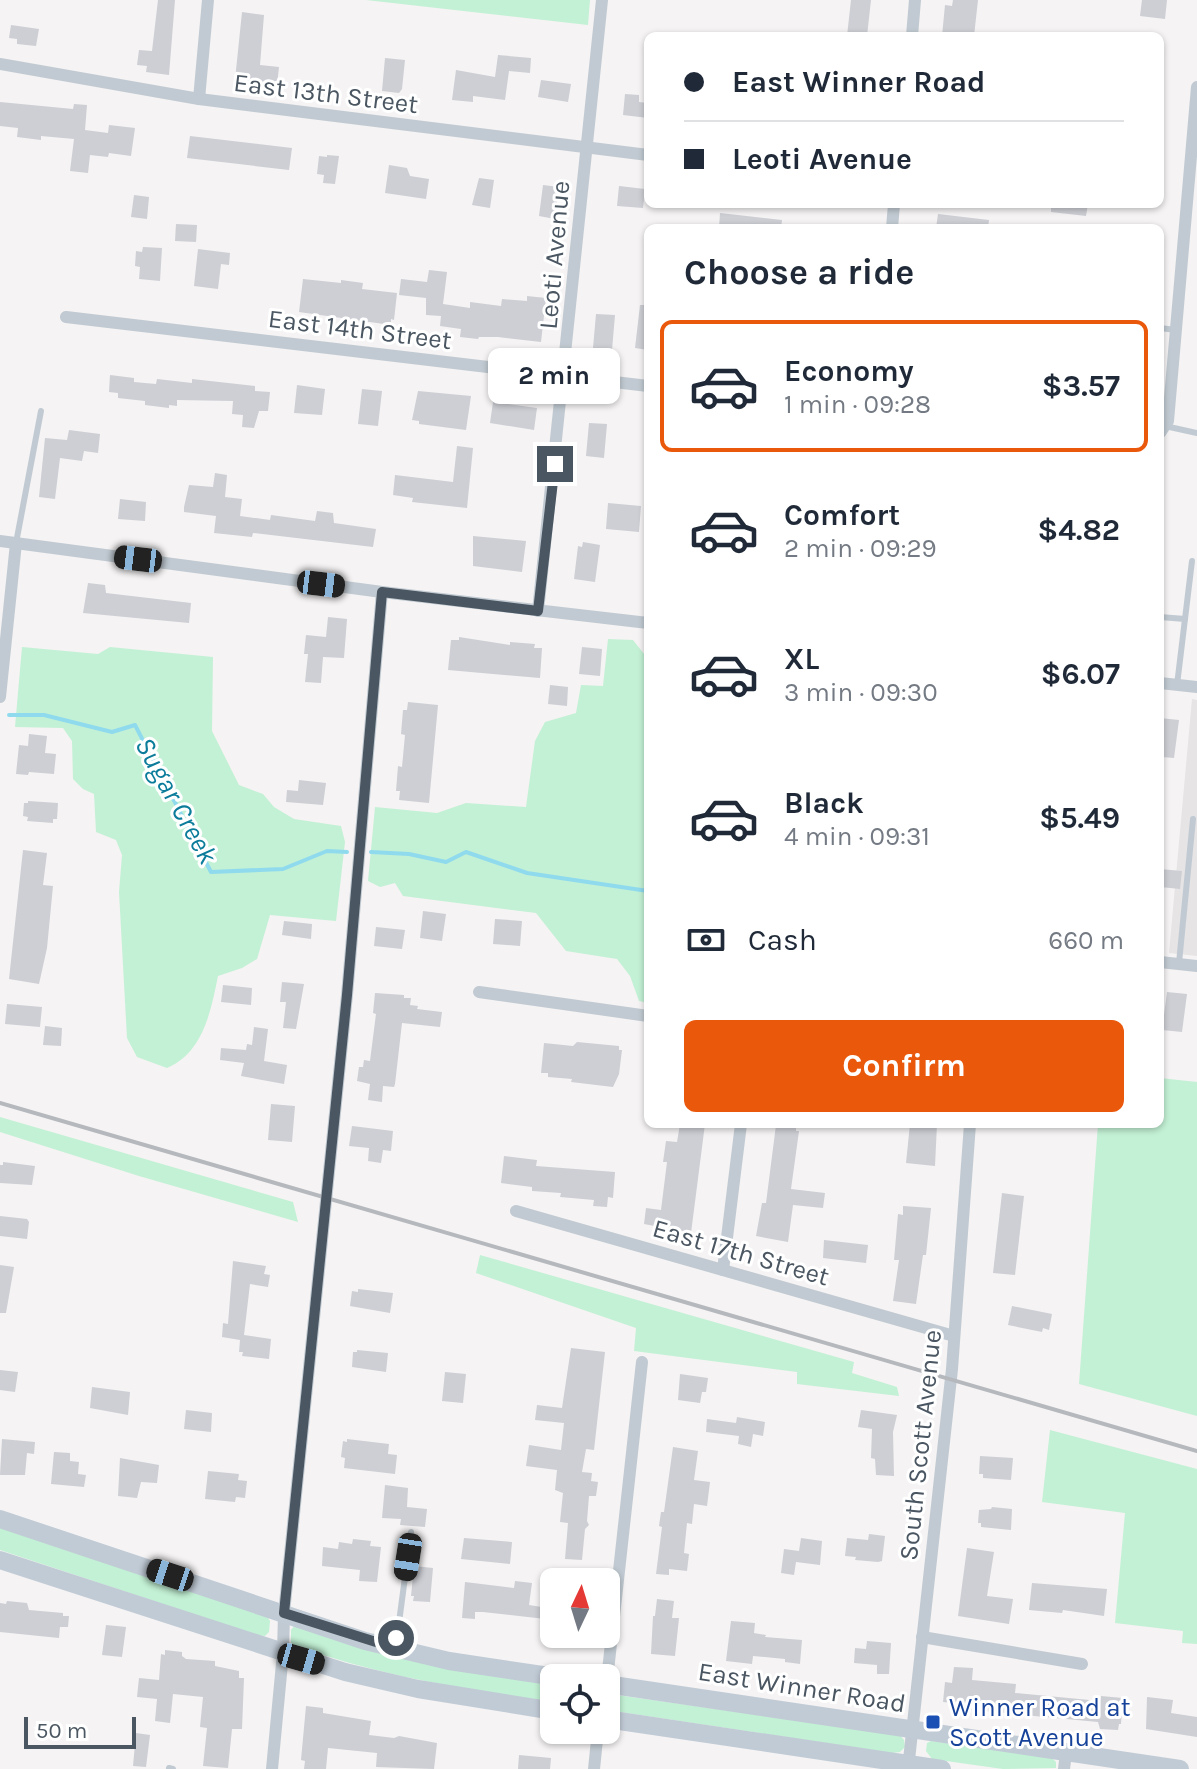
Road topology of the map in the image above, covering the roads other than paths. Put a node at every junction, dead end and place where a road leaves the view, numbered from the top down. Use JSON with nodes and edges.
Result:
{"nodes":[{"id":1,"x":208,"y":0,"type":"edge"},
{"id":2,"x":602,"y":0,"type":"edge"},
{"id":3,"x":915,"y":0,"type":"edge"},
{"id":4,"x":912,"y":32,"type":"edge"},
{"id":5,"x":0,"y":64,"type":"edge"},
{"id":6,"x":1197,"y":87,"type":"edge"},
{"id":7,"x":199,"y":99,"type":"junction"},
{"id":8,"x":586,"y":147,"type":"junction"},
{"id":9,"x":644,"y":154,"type":"edge"},
{"id":10,"x":66,"y":317,"type":"dead end"},
{"id":11,"x":1164,"y":328,"type":"edge"},
{"id":12,"x":1176,"y":330,"type":"junction"},
{"id":13,"x":564,"y":375,"type":"junction"},
{"id":14,"x":644,"y":385,"type":"edge"},
{"id":15,"x":41,"y":411,"type":"dead end"},
{"id":16,"x":1164,"y":426,"type":"edge"},
{"id":17,"x":1164,"y":429,"type":"edge"},
{"id":18,"x":1197,"y":433,"type":"edge"},
{"id":19,"x":0,"y":541,"type":"edge"},
{"id":20,"x":16,"y":543,"type":"junction"},
{"id":21,"x":1192,"y":561,"type":"dead end"},
{"id":22,"x":382,"y":592,"type":"junction"},
{"id":23,"x":538,"y":611,"type":"junction"},
{"id":24,"x":1164,"y":617,"type":"edge"},
{"id":25,"x":1185,"y":619,"type":"junction"},
{"id":26,"x":644,"y":623,"type":"edge"},
{"id":27,"x":1164,"y":683,"type":"edge"},
{"id":28,"x":1177,"y":685,"type":"junction"},
{"id":29,"x":1197,"y":687,"type":"edge"},
{"id":30,"x":0,"y":697,"type":"edge"},
{"id":31,"x":1193,"y":819,"type":"dead end"},
{"id":32,"x":1164,"y":962,"type":"edge"},
{"id":33,"x":1179,"y":964,"type":"junction"},
{"id":34,"x":1197,"y":966,"type":"edge"},
{"id":35,"x":479,"y":992,"type":"dead end"},
{"id":36,"x":644,"y":1015,"type":"edge"},
{"id":37,"x":741,"y":1128,"type":"edge"},
{"id":38,"x":970,"y":1128,"type":"edge"},
{"id":39,"x":516,"y":1211,"type":"dead end"},
{"id":40,"x":723,"y":1270,"type":"junction"},
{"id":41,"x":954,"y":1336,"type":"junction"},
{"id":42,"x":642,"y":1362,"type":"dead end"},
{"id":43,"x":0,"y":1519,"type":"edge"},
{"id":44,"x":411,"y":1532,"type":"dead end"},
{"id":45,"x":0,"y":1560,"type":"edge"},
{"id":46,"x":284,"y":1613,"type":"junction"},
{"id":47,"x":922,"y":1637,"type":"junction"},
{"id":48,"x":395,"y":1648,"type":"junction"},
{"id":49,"x":283,"y":1653,"type":"junction"},
{"id":50,"x":608,"y":1664,"type":"edge"},
{"id":51,"x":1082,"y":1664,"type":"dead end"},
{"id":52,"x":540,"y":1675,"type":"edge"},
{"id":53,"x":620,"y":1688,"type":"edge"},
{"id":54,"x":540,"y":1709,"type":"edge"},
{"id":55,"x":620,"y":1721,"type":"edge"},
{"id":56,"x":912,"y":1730,"type":"junction"},
{"id":57,"x":597,"y":1744,"type":"edge"},
{"id":58,"x":1065,"y":1761,"type":"edge"},
{"id":59,"x":908,"y":1767,"type":"edge"},
{"id":60,"x":272,"y":1769,"type":"edge"},
{"id":61,"x":594,"y":1769,"type":"edge"},
{"id":62,"x":942,"y":1769,"type":"edge"},
{"id":63,"x":1180,"y":1769,"type":"edge"}],
"edges":[{"from":1,"to":7,"type":"street"},
{"from":2,"to":8,"type":"street","name":"Leoti Avenue"},
{"from":3,"to":4,"type":"street"},
{"from":5,"to":7,"type":"street","name":"East 13th Street"},
{"from":6,"to":12,"type":"street"},
{"from":7,"to":8,"type":"street","name":"East 13th Street"},
{"from":8,"to":9,"type":"street","name":"East 13th Street"},
{"from":8,"to":13,"type":"street","name":"Leoti Avenue"},
{"from":10,"to":13,"type":"street","name":"East 14th Street"},
{"from":11,"to":12,"type":"lane"},
{"from":12,"to":16,"type":"street"},
{"from":13,"to":14,"type":"street","name":"East 14th Street"},
{"from":13,"to":23,"type":"street","name":"Leoti Avenue"},
{"from":15,"to":20,"type":"lane"},
{"from":17,"to":18,"type":"lane"},
{"from":19,"to":20,"type":"street"},
{"from":20,"to":22,"type":"street"},
{"from":20,"to":30,"type":"street"},
{"from":21,"to":25,"type":"lane"},
{"from":22,"to":23,"type":"street"},
{"from":22,"to":46,"type":"street"},
{"from":23,"to":26,"type":"street"},
{"from":24,"to":25,"type":"lane"},
{"from":25,"to":28,"type":"lane"},
{"from":27,"to":28,"type":"street"},
{"from":28,"to":29,"type":"street"},
{"from":31,"to":33,"type":"lane"},
{"from":32,"to":33,"type":"street"},
{"from":33,"to":34,"type":"street"},
{"from":35,"to":36,"type":"street"},
{"from":37,"to":40,"type":"street"},
{"from":38,"to":41,"type":"street","name":"South Scott Avenue"},
{"from":39,"to":40,"type":"street","name":"East 17th Street"},
{"from":40,"to":41,"type":"street","name":"East 17th Street"},
{"from":41,"to":47,"type":"street","name":"South Scott Avenue"},
{"from":42,"to":50,"type":"street"},
{"from":43,"to":46,"type":"street"},
{"from":44,"to":48,"type":"lane"},
{"from":45,"to":49,"type":"street"},
{"from":46,"to":48,"type":"street"},
{"from":46,"to":49,"type":"street"},
{"from":47,"to":51,"type":"street"},
{"from":47,"to":56,"type":"street","name":"South Scott Avenue"},
{"from":48,"to":52,"type":"street"},
{"from":49,"to":54,"type":"street"},
{"from":49,"to":60,"type":"street"},
{"from":53,"to":56,"type":"street","name":"East Winner Road"},
{"from":55,"to":59,"type":"street"},
{"from":56,"to":58,"type":"street","name":"East Winner Road"},
{"from":56,"to":59,"type":"street","name":"South Scott Avenue"},
{"from":57,"to":61,"type":"street"},
{"from":58,"to":63,"type":"street","name":"East Winner Road"},
{"from":59,"to":62,"type":"street"}]}
